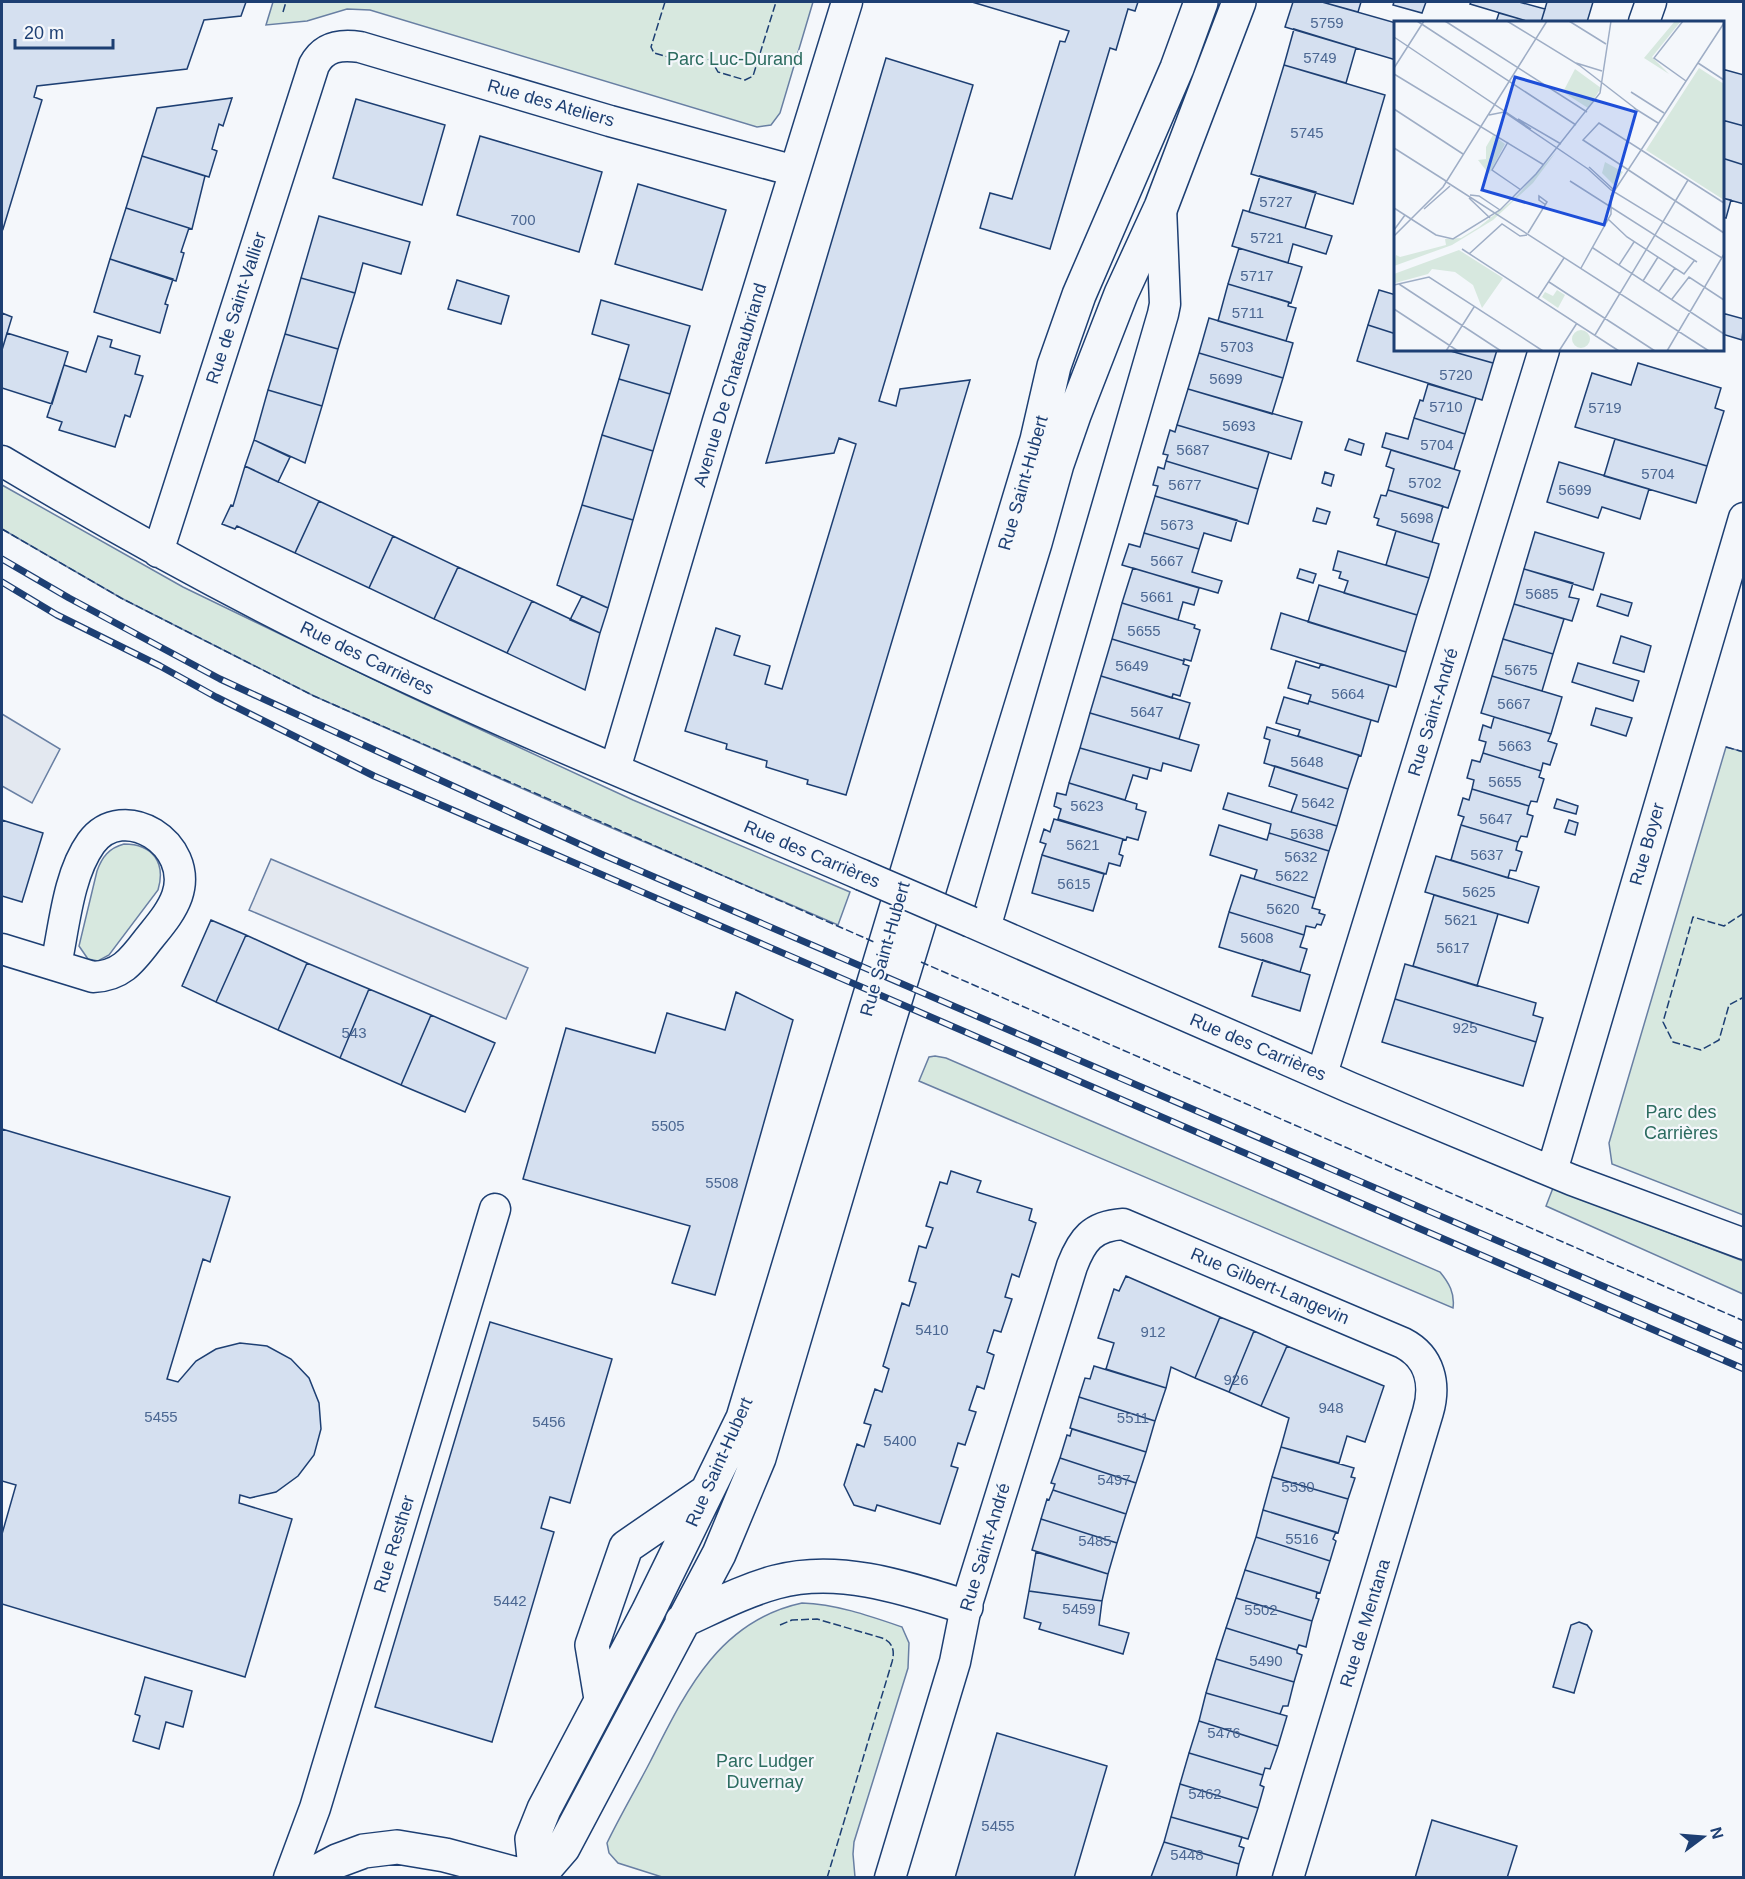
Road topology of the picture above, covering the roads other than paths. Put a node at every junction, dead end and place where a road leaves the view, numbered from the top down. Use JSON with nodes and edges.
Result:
{"nodes":[{"id":1,"x":847,"y":2,"type":"edge"},
{"id":2,"x":1201,"y":2,"type":"edge"},
{"id":3,"x":1239,"y":2,"type":"edge"},
{"id":4,"x":1651,"y":2,"type":"edge"},
{"id":5,"x":1644,"y":21,"type":"edge"},
{"id":6,"x":315,"y":65,"type":"joint"},
{"id":7,"x":795,"y":171,"type":"junction"},
{"id":8,"x":1161,"y":207,"type":"junction"},
{"id":9,"x":1544,"y":351,"type":"edge"},
{"id":10,"x":2,"y":460,"type":"edge"},
{"id":11,"x":1743,"y":518,"type":"edge"},
{"id":12,"x":158,"y":552,"type":"junction"},
{"id":13,"x":615,"y":769,"type":"junction"},
{"id":14,"x":978,"y":925,"type":"junction"},
{"id":15,"x":2,"y":949,"type":"edge"},
{"id":16,"x":56,"y":966,"type":"junction"},
{"id":17,"x":1322,"y":1074,"type":"junction"},
{"id":18,"x":1552,"y":1171,"type":"junction"},
{"id":19,"x":495,"y":1209,"type":"dead end"},
{"id":20,"x":1102,"y":1228,"type":"joint"},
{"id":21,"x":1743,"y":1244,"type":"edge"},
{"id":22,"x":1428,"y":1368,"type":"joint"},
{"id":23,"x":706,"y":1492,"type":"junction"},
{"id":24,"x":966,"y":1607,"type":"junction"},
{"id":25,"x":682,"y":1622,"type":"junction"},
{"id":26,"x":601,"y":1699,"type":"junction"},
{"id":27,"x":289,"y":1878,"type":"edge"},
{"id":28,"x":305,"y":1878,"type":"edge"},
{"id":29,"x":531,"y":1878,"type":"edge"},
{"id":30,"x":537,"y":1878,"type":"edge"},
{"id":31,"x":890,"y":1878,"type":"edge"},
{"id":32,"x":1288,"y":1878,"type":"edge"}],
"edges":[{"from":1,"to":7,"type":"street","name":"Avenue De Chateaubriand"},
{"from":2,"to":23,"type":"street","name":"Rue Saint-Hubert"},
{"from":3,"to":8,"type":"street","name":"Rue Saint-Hubert"},
{"from":4,"to":5,"type":"street"},
{"from":6,"to":7,"type":"street","name":"Rue des Ateliers"},
{"from":6,"to":12,"type":"street","name":"Rue de Saint-Vallier"},
{"from":7,"to":13,"type":"street","name":"Avenue De Chateaubriand"},
{"from":8,"to":14,"type":"street","name":"Rue Saint-Hubert"},
{"from":8,"to":25,"type":"street","name":"Rue Saint-Hubert"},
{"from":9,"to":17,"type":"street","name":"Rue Saint-André"},
{"from":10,"to":12,"type":"street","name":"Rue des Carrières"},
{"from":11,"to":18,"type":"street","name":"Rue Boyer"},
{"from":12,"to":13,"type":"street","name":"Rue des Carrières"},
{"from":13,"to":14,"type":"street","name":"Rue des Carrières","bridge":true},
{"from":14,"to":17,"type":"street","name":"Rue des Carrières"},
{"from":15,"to":16,"type":"street"},
{"from":16,"to":16,"type":"street"},
{"from":17,"to":18,"type":"street","name":"Rue des Carrières"},
{"from":18,"to":21,"type":"street","name":"Rue des Carrières"},
{"from":19,"to":27,"type":"street","name":"Rue Resther"},
{"from":20,"to":22,"type":"street","name":"Rue Gilbert-Langevin"},
{"from":20,"to":24,"type":"street","name":"Rue Saint-André"},
{"from":22,"to":32,"type":"street","name":"Rue de Mentana"},
{"from":23,"to":26,"type":"street","name":"Rue Saint-Hubert"},
{"from":23,"to":26,"type":"street"},
{"from":24,"to":25,"type":"street"},
{"from":24,"to":31,"type":"street","name":"Rue Saint-André"},
{"from":25,"to":30,"type":"street","name":"Rue Saint-Hubert"},
{"from":26,"to":30,"type":"street","name":"Rue Saint-Hubert"},
{"from":28,"to":29,"type":"street"}]}
